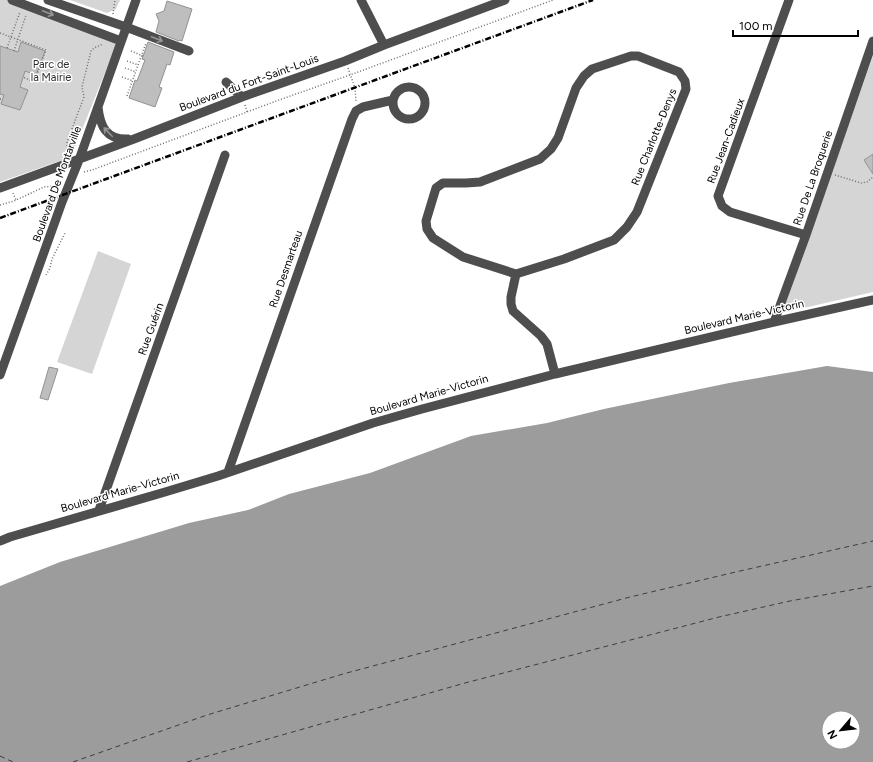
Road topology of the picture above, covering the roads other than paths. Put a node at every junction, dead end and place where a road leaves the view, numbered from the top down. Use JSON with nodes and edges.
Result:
{"nodes":[{"id":1,"x":12,"y":0,"type":"edge"},
{"id":2,"x":48,"y":0,"type":"edge"},
{"id":3,"x":136,"y":0,"type":"edge"},
{"id":4,"x":361,"y":0,"type":"edge"},
{"id":5,"x":505,"y":0,"type":"edge"},
{"id":6,"x":789,"y":0,"type":"edge"},
{"id":7,"x":126,"y":27,"type":"junction"},
{"id":8,"x":121,"y":41,"type":"junction"},
{"id":9,"x":873,"y":41,"type":"edge"},
{"id":10,"x":384,"y":45,"type":"junction"},
{"id":11,"x":189,"y":51,"type":"dead end"},
{"id":12,"x":226,"y":82,"type":"dead end"},
{"id":13,"x":242,"y":97,"type":"junction"},
{"id":14,"x":393,"y":100,"type":"dead end"},
{"id":15,"x":98,"y":105,"type":"junction"},
{"id":16,"x":134,"y":139,"type":"junction"},
{"id":17,"x":225,"y":155,"type":"dead end"},
{"id":18,"x":78,"y":160,"type":"junction"},
{"id":19,"x":0,"y":188,"type":"edge"},
{"id":20,"x":806,"y":234,"type":"junction"},
{"id":21,"x":516,"y":274,"type":"junction"},
{"id":22,"x":873,"y":300,"type":"edge"},
{"id":23,"x":774,"y":322,"type":"junction"},
{"id":24,"x":555,"y":374,"type":"junction"},
{"id":25,"x":0,"y":375,"type":"edge"},
{"id":26,"x":228,"y":472,"type":"junction"},
{"id":27,"x":99,"y":510,"type":"junction"},
{"id":28,"x":0,"y":541,"type":"edge"}],
"edges":[{"from":1,"to":8,"type":"street","one_way":true},
{"from":2,"to":7,"type":"street"},
{"from":3,"to":7,"type":"street","name":"Boulevard De Montarville"},
{"from":4,"to":10,"type":"street"},
{"from":5,"to":10,"type":"street","name":"Boulevard du Fort-Saint-Louis"},
{"from":6,"to":20,"type":"street","name":"Rue Jean-Cadieux"},
{"from":7,"to":8,"type":"street","name":"Boulevard De Montarville"},
{"from":7,"to":11,"type":"street","one_way":true},
{"from":8,"to":15,"type":"street","name":"Boulevard De Montarville"},
{"from":9,"to":20,"type":"street","name":"Rue De La Broquerie"},
{"from":10,"to":13,"type":"street","name":"Boulevard du Fort-Saint-Louis"},
{"from":12,"to":13,"type":"street"},
{"from":13,"to":16,"type":"street","name":"Boulevard du Fort-Saint-Louis"},
{"from":14,"to":26,"type":"street","name":"Rue Desmarteau"},
{"from":16,"to":15,"type":"street","one_way":true},
{"from":15,"to":18,"type":"street","name":"Boulevard De Montarville"},
{"from":16,"to":18,"type":"street","name":"Boulevard du Fort-Saint-Louis"},
{"from":17,"to":27,"type":"street","name":"Rue Guérin"},
{"from":18,"to":19,"type":"street","name":"Boulevard du Fort-Saint-Louis"},
{"from":18,"to":25,"type":"street","name":"Boulevard De Montarville"},
{"from":20,"to":23,"type":"street","name":"Rue De La Broquerie"},
{"from":21,"to":21,"type":"street","name":"Rue Charlotte-Denys"},
{"from":21,"to":24,"type":"street"},
{"from":22,"to":23,"type":"street","name":"Boulevard Marie-Victorin"},
{"from":23,"to":24,"type":"street","name":"Boulevard Marie-Victorin"},
{"from":24,"to":26,"type":"street","name":"Boulevard Marie-Victorin"},
{"from":26,"to":27,"type":"street","name":"Boulevard Marie-Victorin"},
{"from":27,"to":28,"type":"street","name":"Boulevard Marie-Victorin"}]}
